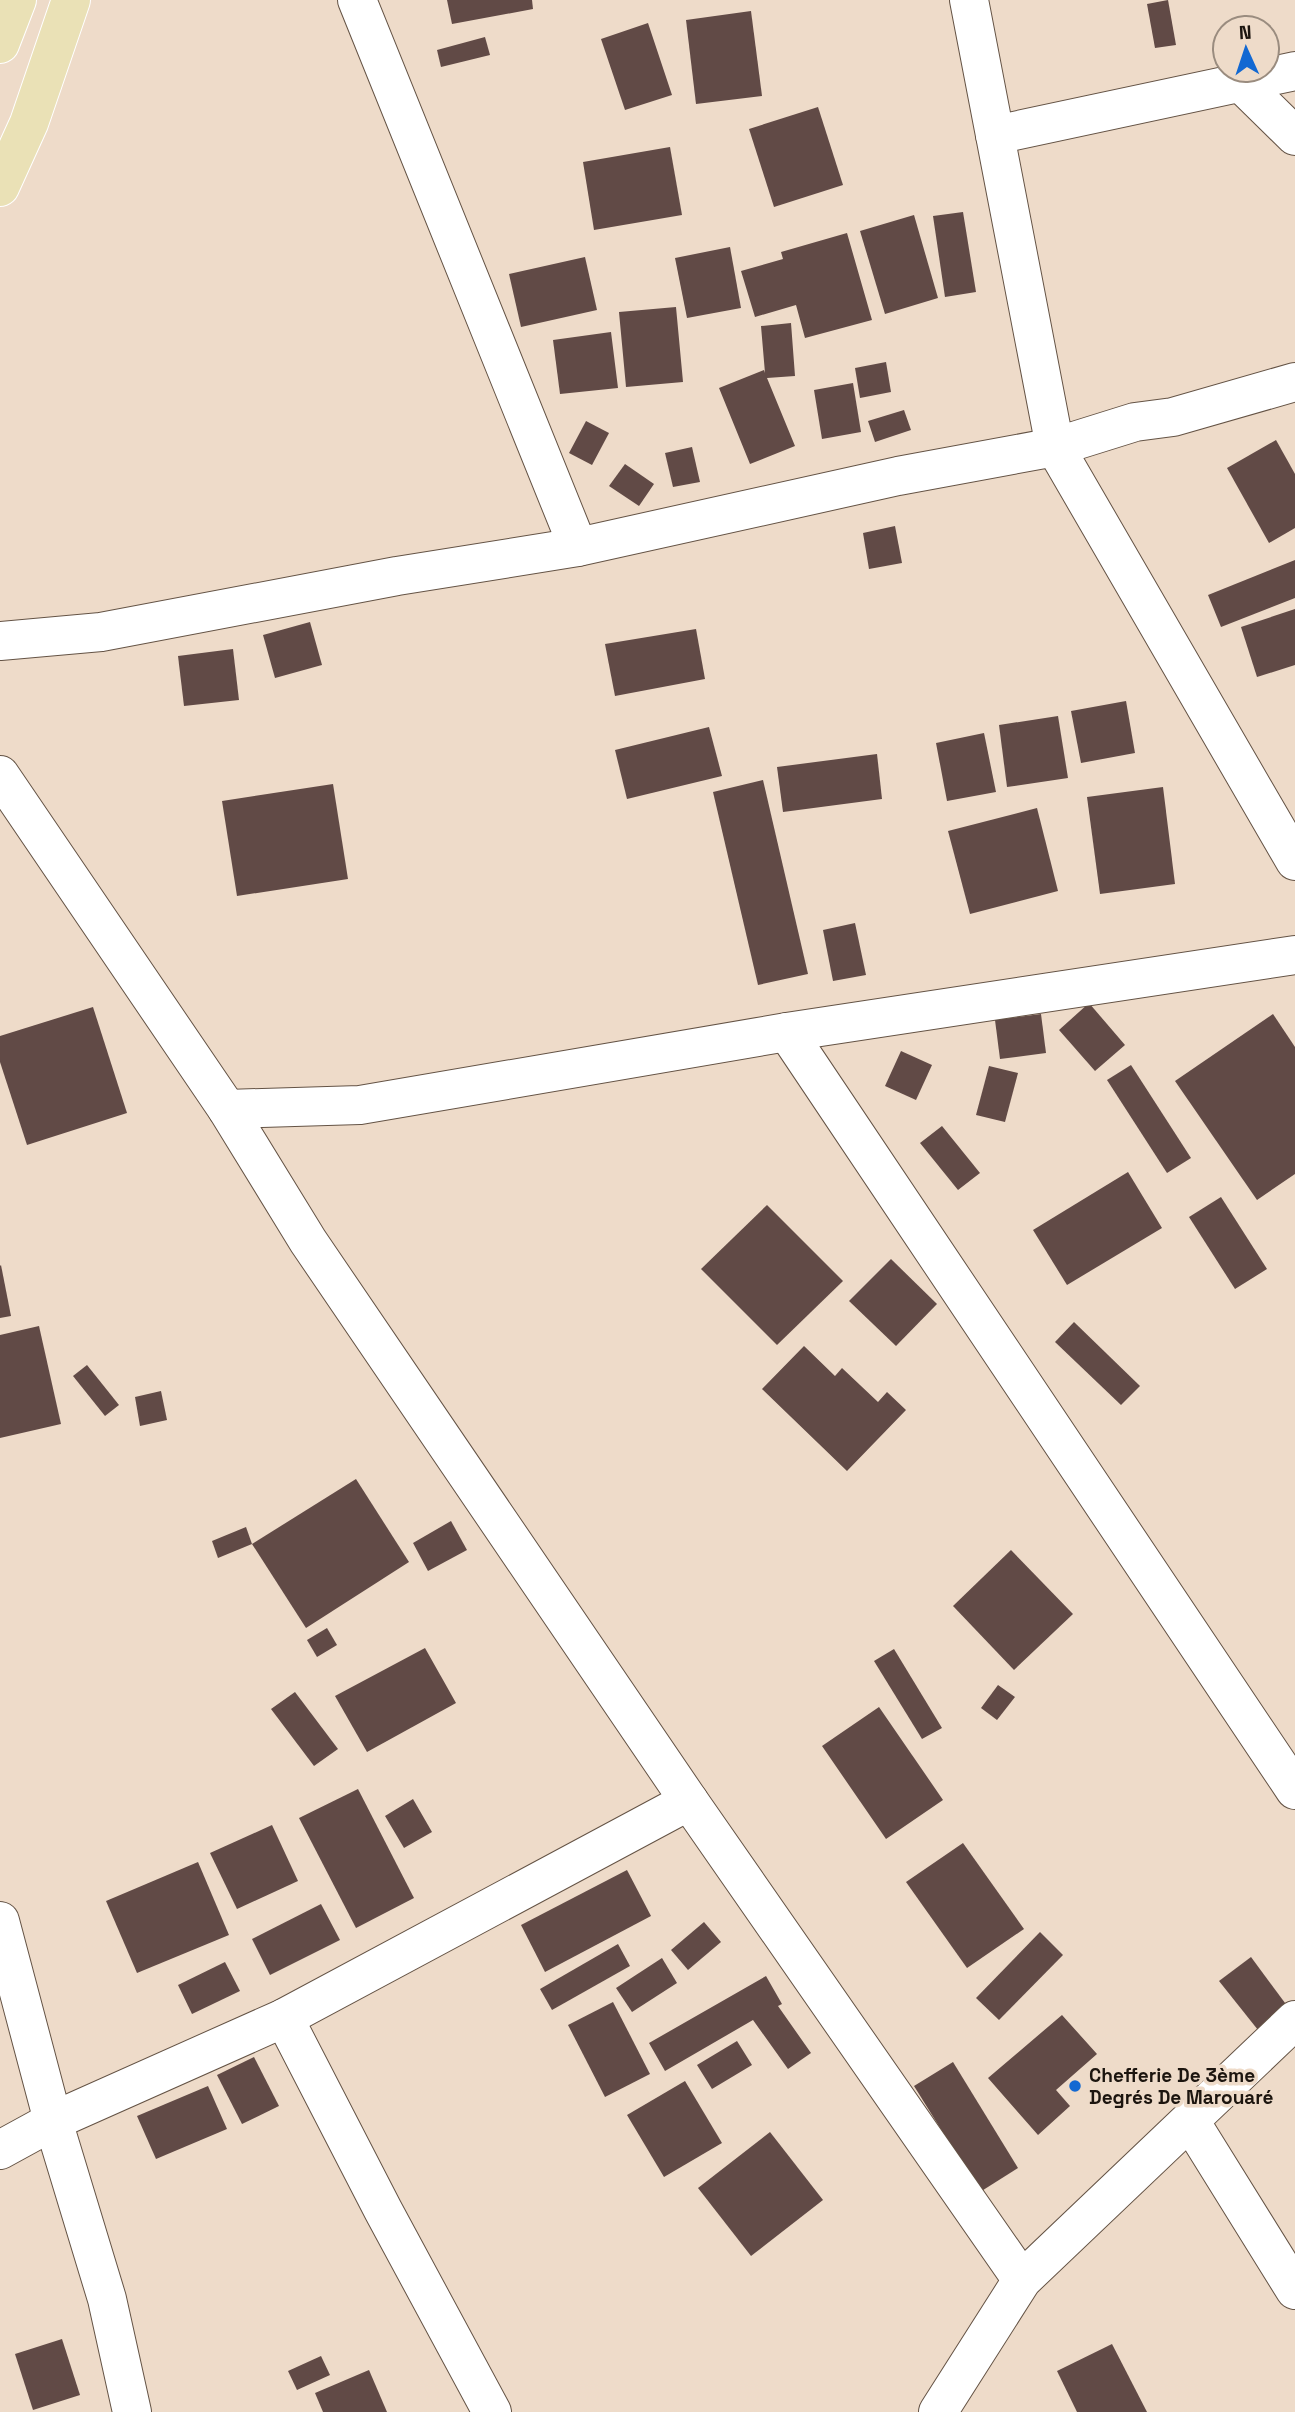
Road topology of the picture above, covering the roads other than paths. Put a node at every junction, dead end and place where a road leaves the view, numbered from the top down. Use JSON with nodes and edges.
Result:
{"nodes":[{"id":1,"x":17,"y":0,"type":"edge"},
{"id":2,"x":71,"y":0,"type":"edge"},
{"id":3,"x":357,"y":0,"type":"edge"},
{"id":4,"x":969,"y":0,"type":"edge"},
{"id":5,"x":0,"y":44,"type":"edge"},
{"id":6,"x":1236,"y":84,"type":"edge"},
{"id":7,"x":1242,"y":84,"type":"edge"},
{"id":8,"x":995,"y":135,"type":"junction"},
{"id":9,"x":1295,"y":136,"type":"edge"},
{"id":10,"x":0,"y":187,"type":"edge"},
{"id":11,"x":1295,"y":382,"type":"edge"},
{"id":12,"x":1055,"y":447,"type":"junction"},
{"id":13,"x":578,"y":547,"type":"junction"},
{"id":14,"x":0,"y":640,"type":"edge"},
{"id":15,"x":0,"y":775,"type":"edge"},
{"id":16,"x":1295,"y":861,"type":"edge"},
{"id":17,"x":1295,"y":955,"type":"edge"},
{"id":18,"x":787,"y":1031,"type":"junction"},
{"id":19,"x":227,"y":1109,"type":"junction"},
{"id":20,"x":1295,"y":1790,"type":"edge"},
{"id":21,"x":689,"y":1801,"type":"junction"},
{"id":22,"x":0,"y":1921,"type":"edge"},
{"id":23,"x":284,"y":2018,"type":"junction"},
{"id":24,"x":1295,"y":2020,"type":"edge"},
{"id":25,"x":1190,"y":2120,"type":"junction"},
{"id":26,"x":53,"y":2121,"type":"junction"},
{"id":27,"x":0,"y":2150,"type":"edge"},
{"id":28,"x":1022,"y":2280,"type":"junction"},
{"id":29,"x":1295,"y":2290,"type":"edge"},
{"id":30,"x":132,"y":2412,"type":"edge"},
{"id":31,"x":492,"y":2412,"type":"edge"},
{"id":32,"x":938,"y":2412,"type":"edge"}],
"edges":[{"from":1,"to":5,"type":"main road"},
{"from":2,"to":10,"type":"main road"},
{"from":3,"to":13,"type":"street"},
{"from":4,"to":8,"type":"street"},
{"from":6,"to":8,"type":"street"},
{"from":7,"to":9,"type":"street"},
{"from":8,"to":12,"type":"street"},
{"from":11,"to":12,"type":"street"},
{"from":12,"to":13,"type":"street"},
{"from":12,"to":16,"type":"street"},
{"from":13,"to":14,"type":"street"},
{"from":15,"to":19,"type":"street"},
{"from":17,"to":18,"type":"street"},
{"from":18,"to":19,"type":"street"},
{"from":18,"to":20,"type":"street"},
{"from":19,"to":21,"type":"street"},
{"from":21,"to":23,"type":"street"},
{"from":21,"to":28,"type":"street"},
{"from":22,"to":26,"type":"street"},
{"from":23,"to":26,"type":"street"},
{"from":23,"to":31,"type":"street"},
{"from":24,"to":25,"type":"street"},
{"from":25,"to":28,"type":"street"},
{"from":25,"to":29,"type":"street"},
{"from":26,"to":27,"type":"street"},
{"from":26,"to":30,"type":"street"},
{"from":28,"to":32,"type":"street"}]}
